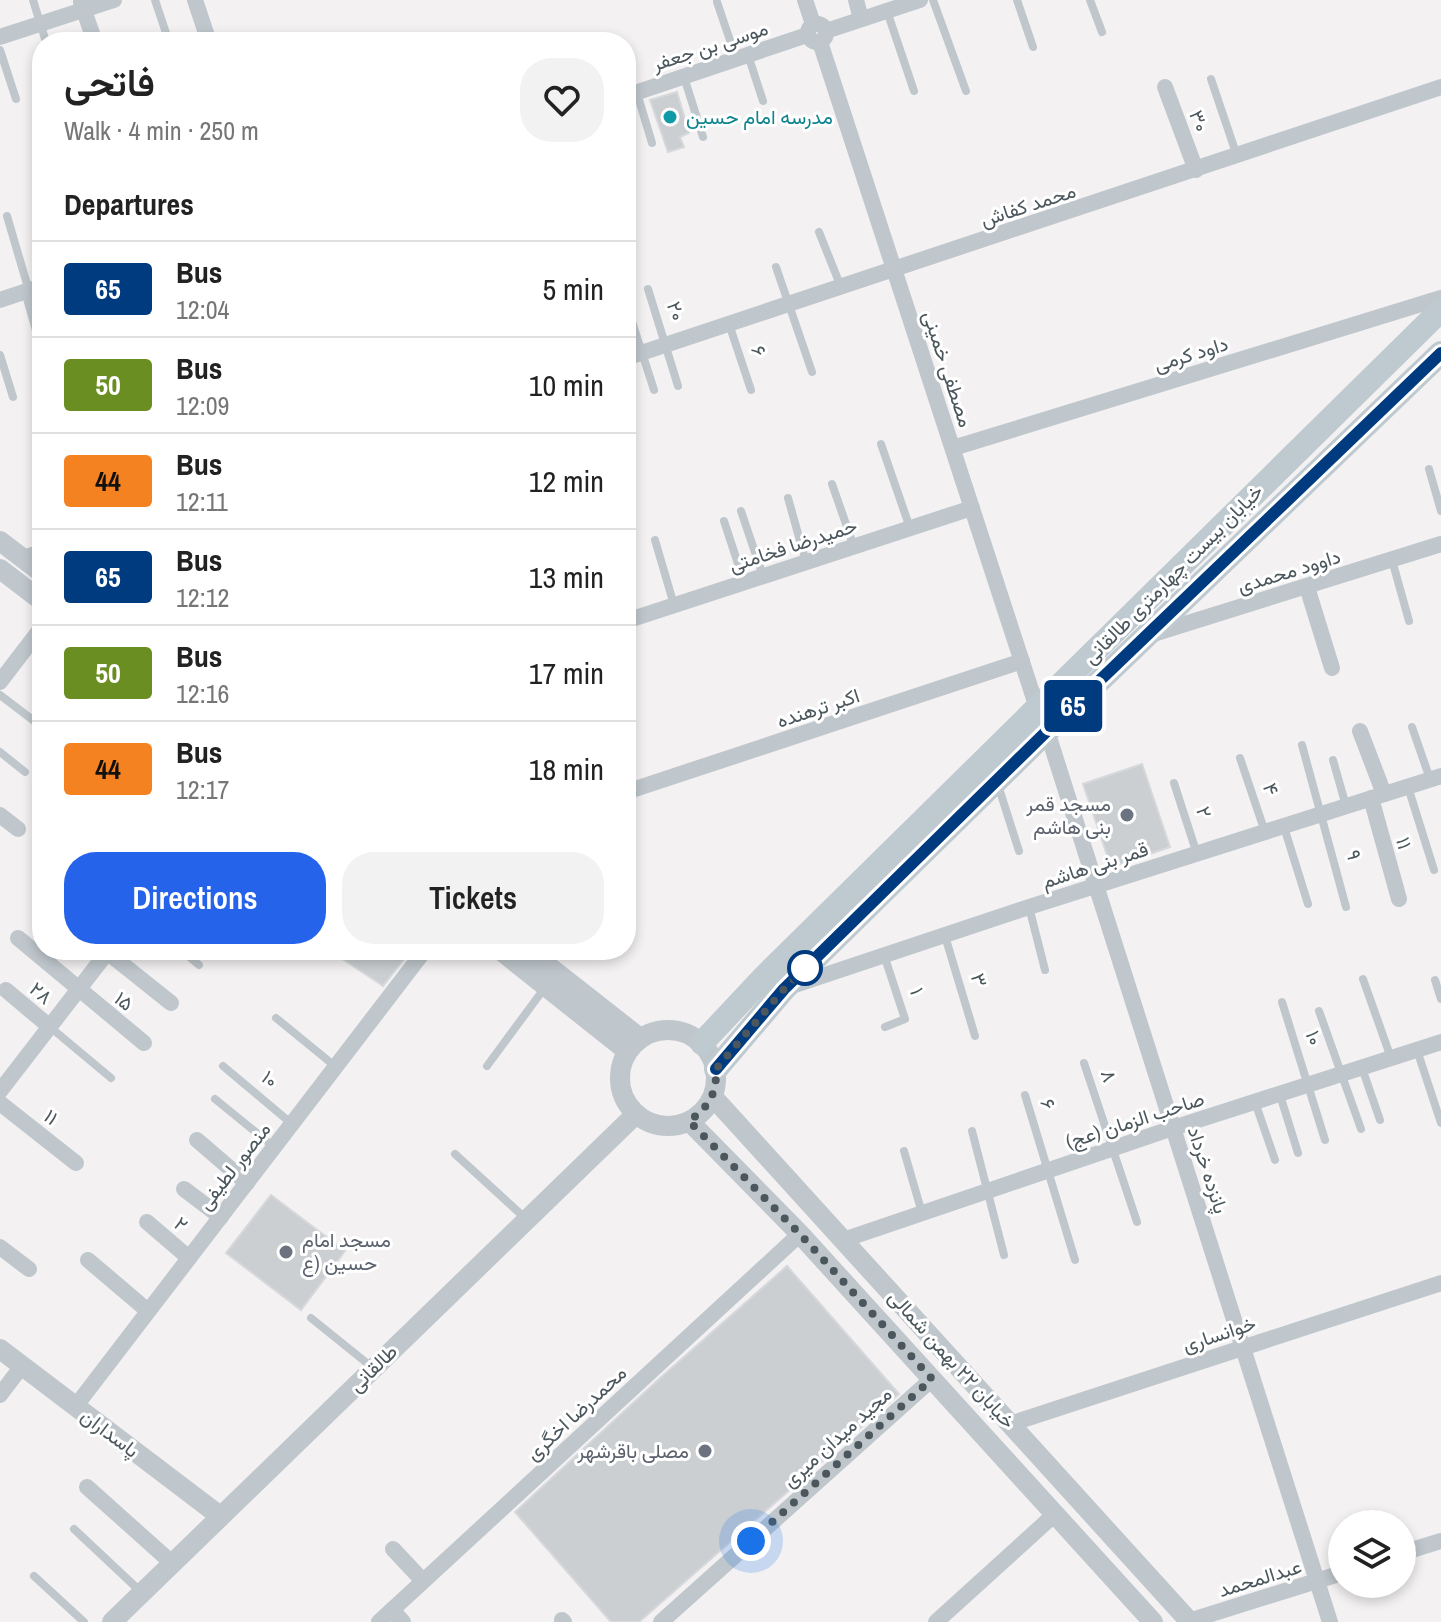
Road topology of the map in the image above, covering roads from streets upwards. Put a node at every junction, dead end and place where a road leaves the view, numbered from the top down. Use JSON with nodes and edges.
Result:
{"nodes":[{"id":1,"x":195,"y":0,"type":"edge"},
{"id":2,"x":805,"y":0,"type":"edge"},
{"id":3,"x":856,"y":0,"type":"edge"},
{"id":4,"x":920,"y":0,"type":"edge"},
{"id":5,"x":110,"y":1,"type":"edge"},
{"id":6,"x":82,"y":5,"type":"edge"},
{"id":7,"x":861,"y":19,"type":"junction"},
{"id":8,"x":91,"y":32,"type":"edge"},
{"id":9,"x":206,"y":32,"type":"edge"},
{"id":10,"x":817,"y":33,"type":"junction"},
{"id":11,"x":0,"y":37,"type":"edge"},
{"id":12,"x":1165,"y":87,"type":"dead end"},
{"id":13,"x":1441,"y":87,"type":"edge"},
{"id":14,"x":636,"y":92,"type":"edge"},
{"id":15,"x":1196,"y":170,"type":"junction"},
{"id":16,"x":895,"y":270,"type":"junction"},
{"id":17,"x":32,"y":289,"type":"edge"},
{"id":18,"x":1441,"y":298,"type":"edge"},
{"id":19,"x":0,"y":300,"type":"edge"},
{"id":20,"x":1441,"y":310,"type":"edge"},
{"id":21,"x":1441,"y":353,"type":"edge"},
{"id":22,"x":636,"y":354,"type":"edge"},
{"id":23,"x":953,"y":448,"type":"junction"},
{"id":24,"x":972,"y":508,"type":"junction"},
{"id":25,"x":0,"y":541,"type":"edge"},
{"id":26,"x":1441,"y":544,"type":"edge"},
{"id":27,"x":32,"y":555,"type":"edge"},
{"id":28,"x":0,"y":569,"type":"edge"},
{"id":29,"x":1307,"y":587,"type":"junction"},
{"id":30,"x":32,"y":593,"type":"edge"},
{"id":31,"x":636,"y":617,"type":"edge"},
{"id":32,"x":1148,"y":635,"type":"junction"},
{"id":33,"x":32,"y":640,"type":"edge"},
{"id":34,"x":1022,"y":661,"type":"junction"},
{"id":35,"x":1332,"y":668,"type":"dead end"},
{"id":36,"x":0,"y":682,"type":"edge"},
{"id":37,"x":1037,"y":708,"type":"junction"},
{"id":38,"x":1047,"y":731,"type":"junction"},
{"id":39,"x":1360,"y":731,"type":"dead end"},
{"id":40,"x":1435,"y":777,"type":"edge"},
{"id":41,"x":636,"y":789,"type":"edge"},
{"id":42,"x":1377,"y":796,"type":"junction"},
{"id":43,"x":0,"y":815,"type":"edge"},
{"id":44,"x":18,"y":829,"type":"dead end"},
{"id":45,"x":1096,"y":885,"type":"junction"},
{"id":46,"x":1399,"y":899,"type":"dead end"},
{"id":47,"x":18,"y":938,"type":"dead end"},
{"id":48,"x":32,"y":950,"type":"edge"},
{"id":49,"x":43,"y":960,"type":"edge"},
{"id":50,"x":100,"y":960,"type":"edge"},
{"id":51,"x":118,"y":960,"type":"edge"},
{"id":52,"x":417,"y":960,"type":"edge"},
{"id":53,"x":513,"y":960,"type":"edge"},
{"id":54,"x":539,"y":960,"type":"edge"},
{"id":55,"x":774,"y":983,"type":"junction"},
{"id":56,"x":6,"y":990,"type":"dead end"},
{"id":57,"x":78,"y":990,"type":"junction"},
{"id":58,"x":171,"y":1003,"type":"dead end"},
{"id":59,"x":50,"y":1027,"type":"junction"},
{"id":60,"x":1441,"y":1042,"type":"edge"},
{"id":61,"x":144,"y":1043,"type":"dead end"},
{"id":62,"x":702,"y":1043,"type":"junction"},
{"id":63,"x":634,"y":1044,"type":"junction"},
{"id":64,"x":716,"y":1069,"type":"junction"},
{"id":65,"x":0,"y":1091,"type":"edge"},
{"id":66,"x":713,"y":1097,"type":"junction"},
{"id":67,"x":0,"y":1103,"type":"edge"},
{"id":68,"x":636,"y":1114,"type":"junction"},
{"id":69,"x":689,"y":1121,"type":"junction"},
{"id":70,"x":1173,"y":1128,"type":"junction"},
{"id":71,"x":197,"y":1140,"type":"dead end"},
{"id":72,"x":76,"y":1163,"type":"dead end"},
{"id":73,"x":247,"y":1183,"type":"junction"},
{"id":74,"x":184,"y":1189,"type":"dead end"},
{"id":75,"x":221,"y":1217,"type":"junction"},
{"id":76,"x":147,"y":1222,"type":"dead end"},
{"id":77,"x":800,"y":1234,"type":"junction"},
{"id":78,"x":843,"y":1240,"type":"junction"},
{"id":79,"x":0,"y":1247,"type":"edge"},
{"id":80,"x":189,"y":1258,"type":"junction"},
{"id":81,"x":88,"y":1260,"type":"dead end"},
{"id":82,"x":29,"y":1269,"type":"dead end"},
{"id":83,"x":1441,"y":1283,"type":"edge"},
{"id":84,"x":148,"y":1311,"type":"junction"},
{"id":85,"x":1243,"y":1347,"type":"junction"},
{"id":86,"x":0,"y":1349,"type":"edge"},
{"id":87,"x":22,"y":1366,"type":"junction"},
{"id":88,"x":932,"y":1379,"type":"junction"},
{"id":89,"x":0,"y":1395,"type":"edge"},
{"id":90,"x":75,"y":1407,"type":"junction"},
{"id":91,"x":1010,"y":1424,"type":"junction"},
{"id":92,"x":87,"y":1487,"type":"dead end"},
{"id":93,"x":1055,"y":1514,"type":"junction"},
{"id":94,"x":220,"y":1516,"type":"junction"},
{"id":95,"x":1441,"y":1541,"type":"edge"},
{"id":96,"x":393,"y":1549,"type":"dead end"},
{"id":97,"x":1416,"y":1549,"type":"edge"},
{"id":98,"x":172,"y":1563,"type":"junction"},
{"id":99,"x":1328,"y":1577,"type":"edge"},
{"id":100,"x":423,"y":1581,"type":"junction"},
{"id":101,"x":1317,"y":1581,"type":"junction"},
{"id":102,"x":397,"y":1616,"type":"edge"},
{"id":103,"x":112,"y":1622,"type":"edge"},
{"id":104,"x":379,"y":1622,"type":"edge"},
{"id":105,"x":661,"y":1622,"type":"edge"},
{"id":106,"x":936,"y":1622,"type":"edge"},
{"id":107,"x":1153,"y":1622,"type":"edge"},
{"id":108,"x":1190,"y":1622,"type":"edge"},
{"id":109,"x":1330,"y":1622,"type":"edge"}],
"edges":[{"from":1,"to":9,"type":"street"},
{"from":2,"to":10,"type":"street","name":"مصطفی خمینی"},
{"from":3,"to":7,"type":"street"},
{"from":4,"to":7,"type":"street","name":"موسی بن جعفر"},
{"from":5,"to":6,"type":"street"},
{"from":6,"to":8,"type":"street"},
{"from":6,"to":11,"type":"street"},
{"from":7,"to":10,"type":"street","name":"موسی بن جعفر"},
{"from":10,"to":14,"type":"street","name":"موسی بن جعفر"},
{"from":10,"to":16,"type":"street","name":"مصطفی خمینی"},
{"from":12,"to":15,"type":"street","name":"۳۰"},
{"from":13,"to":15,"type":"street","name":"محمد کفاش"},
{"from":15,"to":16,"type":"street","name":"محمد کفاش"},
{"from":16,"to":22,"type":"street","name":"محمد کفاش"},
{"from":16,"to":23,"type":"street","name":"مصطفی خمینی"},
{"from":17,"to":19,"type":"street"},
{"from":18,"to":23,"type":"street","name":"داود کرمی"},
{"from":20,"to":37,"type":"main road","name":"خیابان بیست چهارمتری طالقانی"},
{"from":21,"to":32,"type":"main road"},
{"from":23,"to":24,"type":"street","name":"مصطفی خمینی"},
{"from":24,"to":31,"type":"street","name":"حمیدرضا فخامتی"},
{"from":24,"to":34,"type":"street","name":"مصطفی خمینی"},
{"from":25,"to":27,"type":"street"},
{"from":26,"to":29,"type":"street","name":"داوود محمدی"},
{"from":28,"to":30,"type":"street"},
{"from":29,"to":32,"type":"street","name":"داوود محمدی"},
{"from":29,"to":35,"type":"street"},
{"from":32,"to":38,"type":"main road"},
{"from":33,"to":36,"type":"street"},
{"from":34,"to":37,"type":"street","name":"مصطفی خمینی"},
{"from":34,"to":41,"type":"street","name":"اکبر ترهنده"},
{"from":37,"to":38,"type":"main road"},
{"from":37,"to":55,"type":"main road","name":"خیابان بیست چهارمتری طالقانی"},
{"from":38,"to":45,"type":"street","name":"پانزده خرداد"},
{"from":38,"to":55,"type":"main road"},
{"from":39,"to":42,"type":"street"},
{"from":40,"to":42,"type":"street","name":"قمر بنی هاشم"},
{"from":42,"to":45,"type":"street","name":"قمر بنی هاشم"},
{"from":42,"to":46,"type":"street","name":"۱۱"},
{"from":43,"to":44,"type":"street"},
{"from":45,"to":55,"type":"street","name":"قمر بنی هاشم"},
{"from":45,"to":70,"type":"street","name":"پانزده خرداد"},
{"from":47,"to":48,"type":"street"},
{"from":49,"to":57,"type":"street"},
{"from":50,"to":57,"type":"street"},
{"from":51,"to":58,"type":"street"},
{"from":52,"to":73,"type":"street","name":"منصور لطیفی"},
{"from":53,"to":63,"type":"street"},
{"from":54,"to":63,"type":"street"},
{"from":55,"to":62,"type":"main road","name":"خیابان بیست چهارمتری طالقانی"},
{"from":55,"to":64,"type":"main road"},
{"from":56,"to":59,"type":"street","name":"۲۸"},
{"from":57,"to":59,"type":"street"},
{"from":57,"to":61,"type":"street","name":"۱۵"},
{"from":59,"to":65,"type":"street"},
{"from":60,"to":70,"type":"street","name":"صاحب الزمان (عج)"},
{"from":62,"to":63,"type":"street"},
{"from":62,"to":64,"type":"street"},
{"from":63,"to":68,"type":"street"},
{"from":64,"to":66,"type":"street"},
{"from":66,"to":69,"type":"street"},
{"from":66,"to":78,"type":"street","name":"خیابان ۲۲ بهمن شمالی"},
{"from":67,"to":72,"type":"street","name":"۱۱"},
{"from":68,"to":69,"type":"street"},
{"from":68,"to":94,"type":"street","name":"طالقانی"},
{"from":69,"to":77,"type":"street","name":"خیابان ۲۲ بهمن شمالی"},
{"from":70,"to":78,"type":"street","name":"صاحب الزمان (عج)"},
{"from":70,"to":85,"type":"street","name":"پانزده خرداد"},
{"from":71,"to":73,"type":"street"},
{"from":73,"to":75,"type":"street","name":"منصور لطیفی"},
{"from":74,"to":75,"type":"street"},
{"from":75,"to":80,"type":"street","name":"منصور لطیفی"},
{"from":76,"to":80,"type":"street","name":"۲"},
{"from":77,"to":88,"type":"street","name":"خیابان ۲۲ بهمن شمالی"},
{"from":77,"to":100,"type":"street","name":"محمدرضا اخگری"},
{"from":78,"to":91,"type":"street","name":"خیابان ۲۲ بهمن شمالی"},
{"from":79,"to":82,"type":"street"},
{"from":80,"to":84,"type":"street","name":"منصور لطیفی"},
{"from":81,"to":84,"type":"street"},
{"from":83,"to":85,"type":"street","name":"خوانساری"},
{"from":84,"to":90,"type":"street","name":"منصور لطیفی"},
{"from":85,"to":91,"type":"street","name":"خوانساری"},
{"from":85,"to":101,"type":"street","name":"پانزده خرداد"},
{"from":86,"to":87,"type":"street","name":"پاسداران"},
{"from":87,"to":89,"type":"street"},
{"from":87,"to":90,"type":"street","name":"پاسداران"},
{"from":88,"to":93,"type":"street","name":"خیابان ۲۲ بهمن شمالی"},
{"from":88,"to":105,"type":"street","name":"مجید میدان میری"},
{"from":90,"to":94,"type":"street","name":"پاسداران"},
{"from":91,"to":108,"type":"street","name":"خیابان ۲۲ بهمن شمالی"},
{"from":92,"to":98,"type":"street"},
{"from":93,"to":106,"type":"street"},
{"from":93,"to":107,"type":"street","name":"خیابان ۲۲ بهمن شمالی"},
{"from":94,"to":98,"type":"street","name":"طالقانی"},
{"from":95,"to":97,"type":"street"},
{"from":96,"to":100,"type":"street"},
{"from":98,"to":103,"type":"street","name":"طالقانی"},
{"from":99,"to":101,"type":"street","name":"عبدالمحمد"},
{"from":100,"to":102,"type":"street","name":"محمدرضا اخگری"},
{"from":101,"to":108,"type":"street","name":"عبدالمحمد"},
{"from":101,"to":109,"type":"street","name":"پانزده خرداد"},
{"from":102,"to":104,"type":"street","name":"محمدرضا اخگری"}]}
